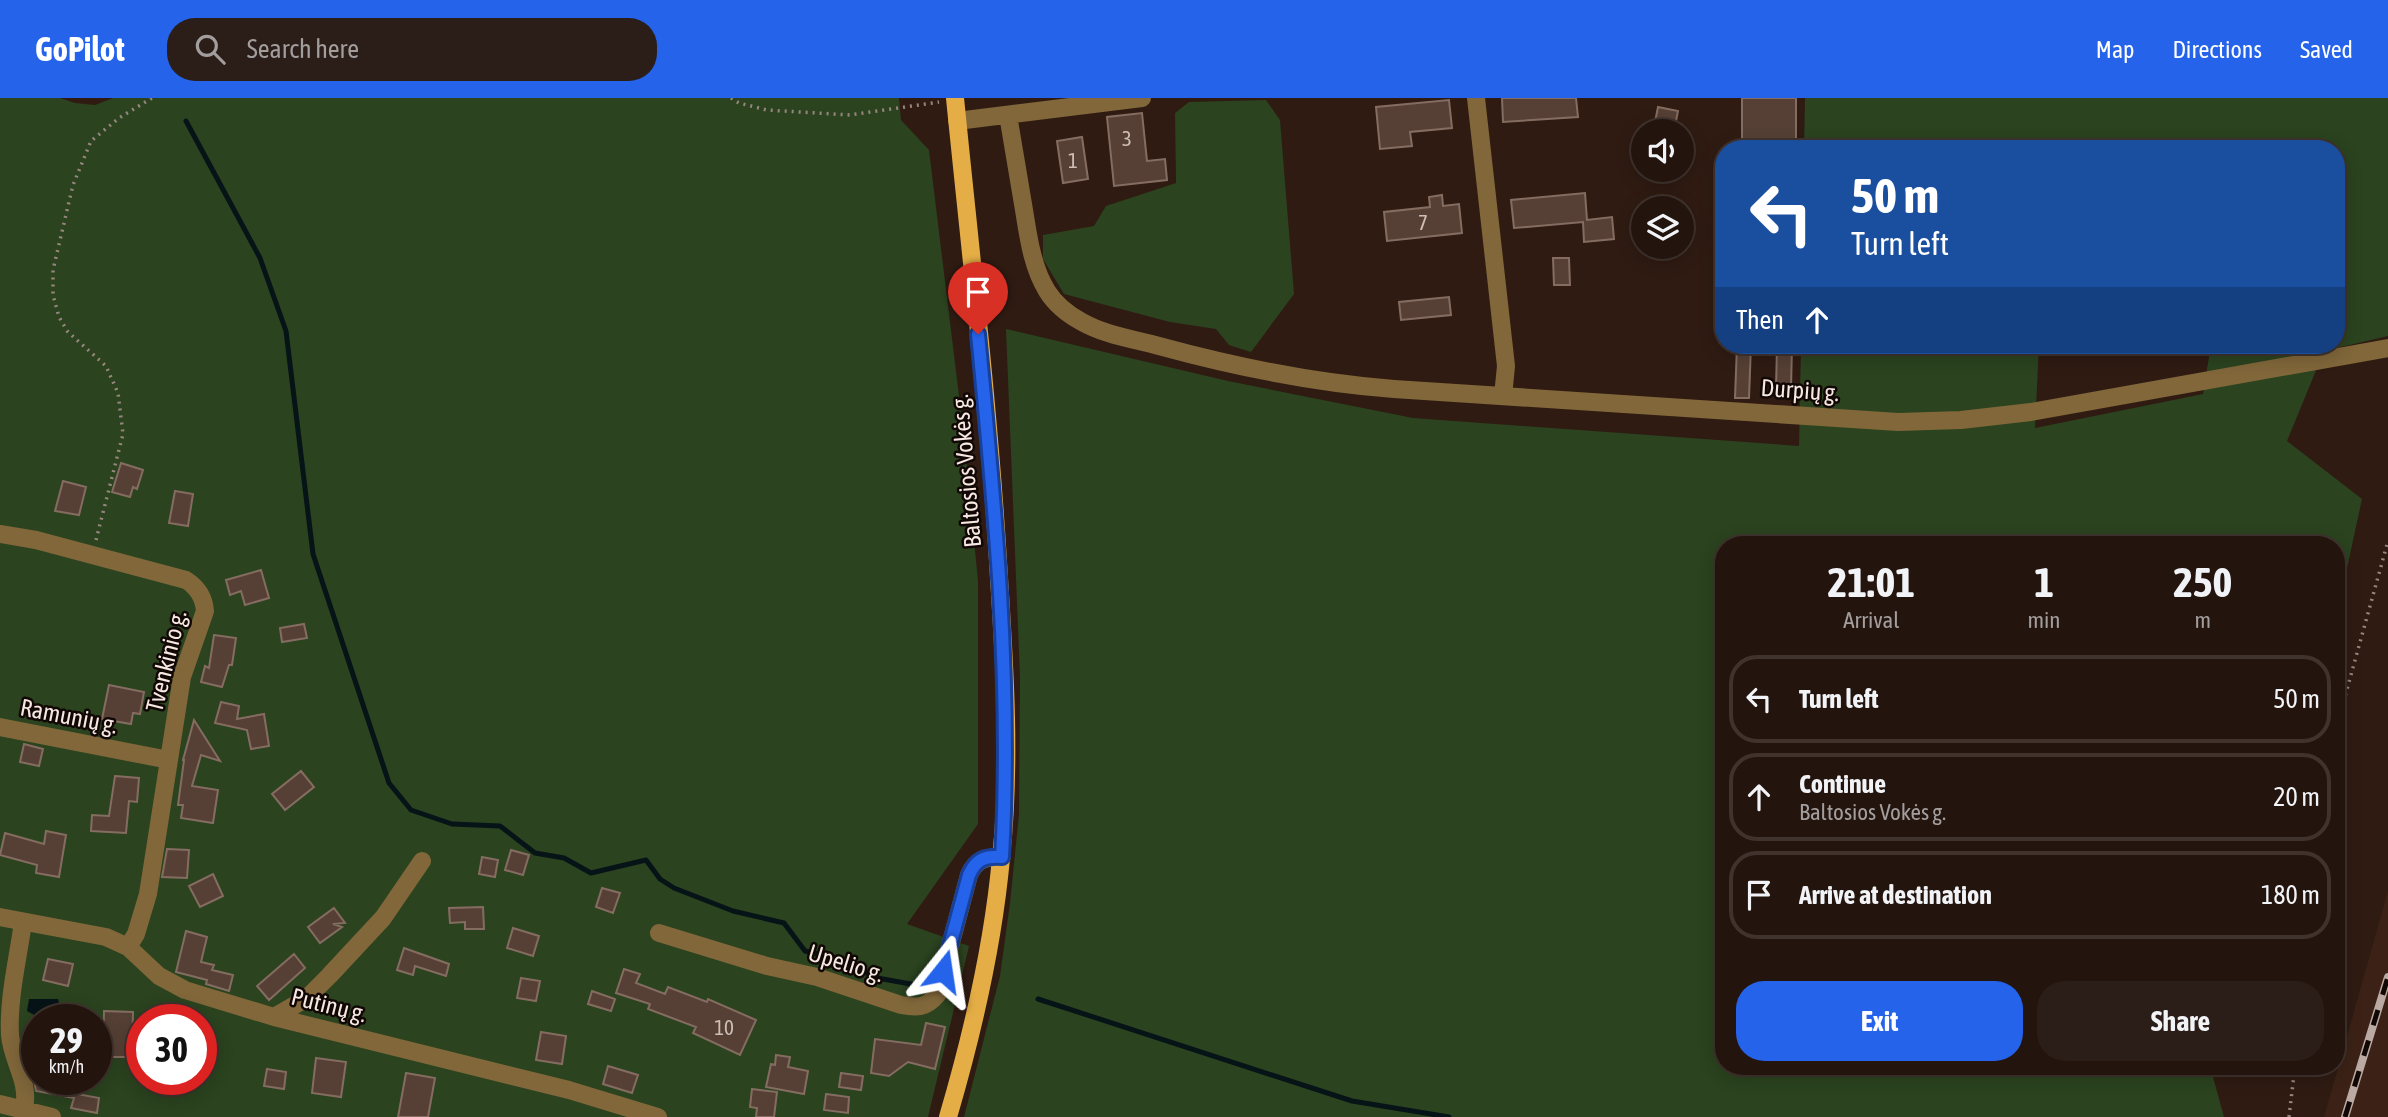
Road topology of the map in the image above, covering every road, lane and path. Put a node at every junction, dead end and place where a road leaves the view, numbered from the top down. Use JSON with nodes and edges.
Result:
{"nodes":[{"id":1,"x":152,"y":98,"type":"edge"},
{"id":2,"x":731,"y":98,"type":"edge"},
{"id":3,"x":1142,"y":98,"type":"edge"},
{"id":4,"x":1476,"y":98,"type":"edge"},
{"id":5,"x":955,"y":99,"type":"edge"},
{"id":6,"x":1008,"y":114,"type":"junction"},
{"id":7,"x":957,"y":121,"type":"junction"},
{"id":8,"x":2388,"y":348,"type":"edge"},
{"id":9,"x":1503,"y":396,"type":"junction"},
{"id":10,"x":0,"y":534,"type":"edge"},
{"id":11,"x":2388,"y":541,"type":"edge"},
{"id":12,"x":93,"y":555,"type":"junction"},
{"id":13,"x":2345,"y":696,"type":"edge"},
{"id":14,"x":0,"y":727,"type":"edge"},
{"id":15,"x":169,"y":760,"type":"junction"},
{"id":16,"x":1002,"y":857,"type":"junction"},
{"id":17,"x":422,"y":860,"type":"dead end"},
{"id":18,"x":0,"y":917,"type":"edge"},
{"id":19,"x":23,"y":922,"type":"junction"},
{"id":20,"x":659,"y":933,"type":"dead end"},
{"id":21,"x":128,"y":947,"type":"junction"},
{"id":22,"x":274,"y":1017,"type":"junction"},
{"id":23,"x":2294,"y":1075,"type":"edge"},
{"id":24,"x":0,"y":1104,"type":"edge"},
{"id":25,"x":24,"y":1108,"type":"junction"},
{"id":26,"x":52,"y":1117,"type":"edge"},
{"id":27,"x":658,"y":1117,"type":"edge"},
{"id":28,"x":948,"y":1117,"type":"edge"},
{"id":29,"x":2289,"y":1117,"type":"edge"}],
"edges":[{"from":1,"to":12,"type":"path"},
{"from":2,"to":5,"type":"path"},
{"from":3,"to":6,"type":"street"},
{"from":4,"to":9,"type":"street"},
{"from":5,"to":7,"type":"main road","name":"Baltosios Vokės g."},
{"from":6,"to":7,"type":"street"},
{"from":6,"to":9,"type":"street","name":"Durpių g."},
{"from":7,"to":16,"type":"main road","name":"Baltosios Vokės g."},
{"from":8,"to":9,"type":"street","name":"Durpių g."},
{"from":10,"to":12,"type":"street","name":"Tvenkinio g."},
{"from":11,"to":13,"type":"path"},
{"from":12,"to":15,"type":"street","name":"Tvenkinio g."},
{"from":14,"to":15,"type":"street","name":"Ramunių g."},
{"from":15,"to":21,"type":"street","name":"Tvenkinio g."},
{"from":16,"to":20,"type":"street","name":"Upelio g."},
{"from":16,"to":28,"type":"main road","name":"Baltosios Vokės g."},
{"from":17,"to":22,"type":"street"},
{"from":18,"to":19,"type":"street","name":"Putinų g."},
{"from":19,"to":21,"type":"street","name":"Putinų g."},
{"from":19,"to":25,"type":"street"},
{"from":21,"to":22,"type":"street","name":"Putinų g."},
{"from":22,"to":27,"type":"street","name":"Putinų g."},
{"from":23,"to":29,"type":"path"},
{"from":24,"to":25,"type":"street"},
{"from":25,"to":26,"type":"street"}]}
